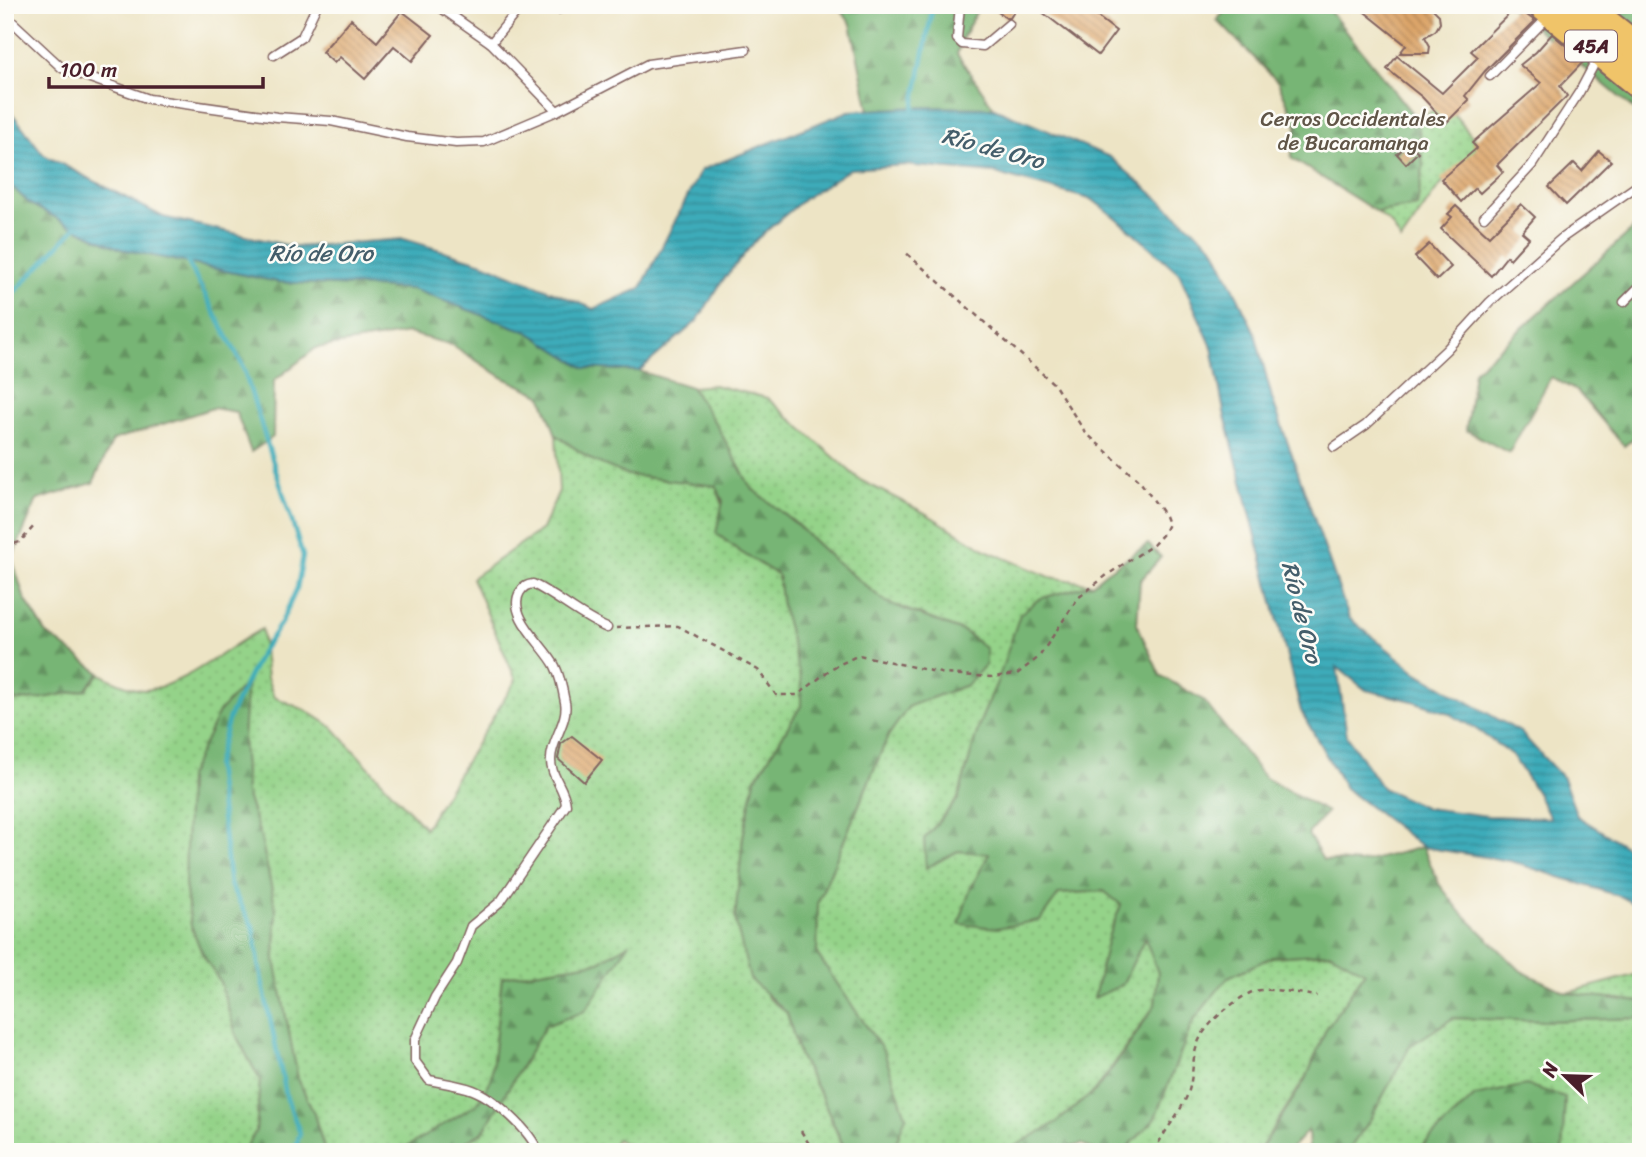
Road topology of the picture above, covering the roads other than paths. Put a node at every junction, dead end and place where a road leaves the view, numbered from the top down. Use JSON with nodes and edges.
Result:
{"nodes":[{"id":1,"x":317,"y":5,"type":"edge"},
{"id":2,"x":437,"y":5,"type":"edge"},
{"id":3,"x":522,"y":5,"type":"edge"},
{"id":4,"x":534,"y":5,"type":"edge"},
{"id":5,"x":571,"y":5,"type":"edge"},
{"id":6,"x":960,"y":5,"type":"edge"},
{"id":7,"x":1583,"y":5,"type":"edge"},
{"id":8,"x":1547,"y":9,"type":"edge"},
{"id":9,"x":5,"y":15,"type":"edge"},
{"id":10,"x":1009,"y":24,"type":"dead end"},
{"id":11,"x":491,"y":43,"type":"junction"},
{"id":12,"x":746,"y":50,"type":"dead end"},
{"id":13,"x":1641,"y":51,"type":"edge"},
{"id":14,"x":1599,"y":54,"type":"junction"},
{"id":15,"x":274,"y":55,"type":"dead end"},
{"id":16,"x":1490,"y":76,"type":"dead end"},
{"id":17,"x":1641,"y":86,"type":"edge"},
{"id":18,"x":557,"y":111,"type":"junction"},
{"id":19,"x":1641,"y":183,"type":"edge"},
{"id":20,"x":1484,"y":216,"type":"dead end"},
{"id":21,"x":1641,"y":285,"type":"edge"},
{"id":22,"x":1624,"y":302,"type":"dead end"},
{"id":23,"x":1334,"y":447,"type":"dead end"},
{"id":24,"x":607,"y":628,"type":"road end"},
{"id":25,"x":538,"y":1152,"type":"edge"}],
"edges":[{"from":1,"to":15,"type":"lane"},
{"from":2,"to":11,"type":"lane"},
{"from":3,"to":11,"type":"lane"},
{"from":4,"to":5,"type":"lane"},
{"from":6,"to":10,"type":"lane"},
{"from":7,"to":13,"type":"highway","number":"45A"},
{"from":8,"to":14,"type":"highway","number":"45A"},
{"from":8,"to":16,"type":"lane"},
{"from":9,"to":18,"type":"lane"},
{"from":11,"to":18,"type":"lane"},
{"from":12,"to":18,"type":"lane"},
{"from":14,"to":17,"type":"highway","number":"45A"},
{"from":14,"to":20,"type":"lane"},
{"from":19,"to":23,"type":"lane"},
{"from":21,"to":22,"type":"lane"},
{"from":24,"to":25,"type":"lane"}]}
